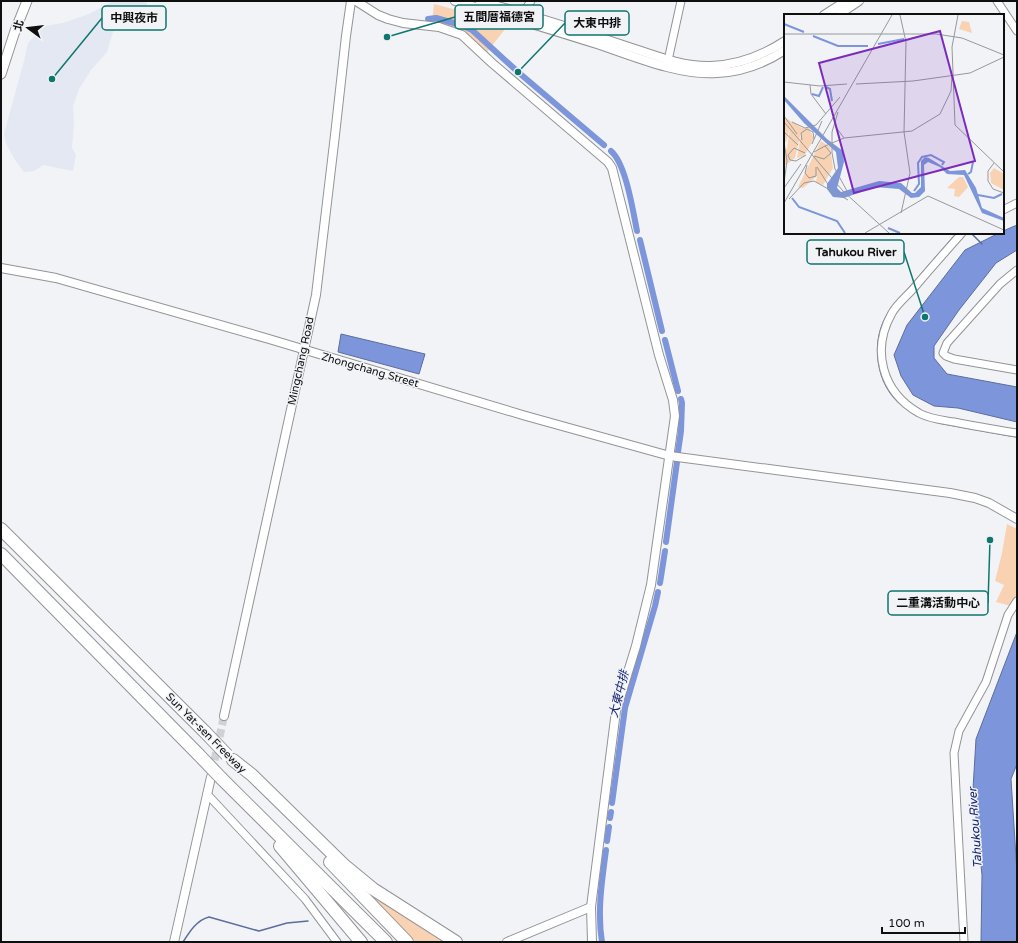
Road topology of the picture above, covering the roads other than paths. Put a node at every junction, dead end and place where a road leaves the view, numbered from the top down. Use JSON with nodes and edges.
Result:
{"nodes":[{"id":1,"x":27,"y":1,"type":"edge"},
{"id":2,"x":351,"y":1,"type":"edge"},
{"id":3,"x":356,"y":1,"type":"edge"},
{"id":4,"x":455,"y":1,"type":"edge"},
{"id":5,"x":480,"y":1,"type":"edge"},
{"id":6,"x":531,"y":1,"type":"edge"},
{"id":7,"x":681,"y":1,"type":"edge"},
{"id":8,"x":846,"y":1,"type":"edge"},
{"id":9,"x":859,"y":1,"type":"edge"},
{"id":10,"x":997,"y":1,"type":"edge"},
{"id":11,"x":826,"y":14,"type":"edge"},
{"id":12,"x":840,"y":14,"type":"edge"},
{"id":13,"x":520,"y":16,"type":"junction"},
{"id":14,"x":1017,"y":31,"type":"edge"},
{"id":15,"x":784,"y":42,"type":"edge"},
{"id":16,"x":784,"y":51,"type":"edge"},
{"id":17,"x":668,"y":63,"type":"junction"},
{"id":18,"x":1,"y":74,"type":"edge"},
{"id":19,"x":1017,"y":203,"type":"edge"},
{"id":20,"x":1004,"y":210,"type":"edge"},
{"id":21,"x":961,"y":234,"type":"edge"},
{"id":22,"x":1,"y":268,"type":"edge"},
{"id":23,"x":1017,"y":270,"type":"edge"},
{"id":24,"x":304,"y":350,"type":"junction"},
{"id":25,"x":1017,"y":370,"type":"edge"},
{"id":26,"x":1017,"y":433,"type":"edge"},
{"id":27,"x":670,"y":456,"type":"junction"},
{"id":28,"x":1017,"y":519,"type":"edge"},
{"id":29,"x":1,"y":529,"type":"edge"},
{"id":30,"x":1,"y":554,"type":"edge"},
{"id":31,"x":1017,"y":601,"type":"edge"},
{"id":32,"x":224,"y":716,"type":"tunnel mouth"},
{"id":33,"x":230,"y":757,"type":"junction"},
{"id":34,"x":220,"y":780,"type":"junction"},
{"id":35,"x":207,"y":794,"type":"junction"},
{"id":36,"x":591,"y":907,"type":"junction"},
{"id":37,"x":406,"y":911,"type":"junction"},
{"id":38,"x":174,"y":942,"type":"edge"},
{"id":39,"x":337,"y":942,"type":"edge"},
{"id":40,"x":361,"y":942,"type":"edge"},
{"id":41,"x":386,"y":942,"type":"edge"},
{"id":42,"x":407,"y":942,"type":"edge"},
{"id":43,"x":447,"y":942,"type":"edge"},
{"id":44,"x":456,"y":942,"type":"edge"},
{"id":45,"x":507,"y":942,"type":"edge"},
{"id":46,"x":592,"y":942,"type":"edge"},
{"id":47,"x":964,"y":942,"type":"edge"}],
"edges":[{"from":1,"to":18,"type":"main road"},
{"from":2,"to":24,"type":"street","name":"Mingchang Road"},
{"from":3,"to":27,"type":"street"},
{"from":4,"to":13,"type":"street"},
{"from":5,"to":13,"type":"street"},
{"from":6,"to":13,"type":"street"},
{"from":7,"to":17,"type":"street"},
{"from":8,"to":11,"type":"street"},
{"from":9,"to":12,"type":"street"},
{"from":10,"to":14,"type":"street"},
{"from":13,"to":17,"type":"street"},
{"from":15,"to":17,"type":"street"},
{"from":16,"to":17,"type":"street"},
{"from":19,"to":20,"type":"street"},
{"from":21,"to":26,"type":"street"},
{"from":22,"to":24,"type":"street","name":"Zhongchang Street"},
{"from":23,"to":25,"type":"street"},
{"from":24,"to":27,"type":"street","name":"Zhongchang Street"},
{"from":24,"to":32,"type":"street","name":"Mingchang Road"},
{"from":27,"to":28,"type":"street","name":"Zhongchang Street"},
{"from":27,"to":36,"type":"street"},
{"from":29,"to":33,"type":"highway","name":"Sun Yat-sen Freeway","bridge":true},
{"from":30,"to":34,"type":"highway","name":"Sun Yat-sen Freeway","bridge":true},
{"from":31,"to":47,"type":"street"},
{"from":33,"to":37,"type":"highway"},
{"from":33,"to":42,"type":"highway","name":"Sun Yat-sen Freeway"},
{"from":34,"to":35,"type":"street"},
{"from":34,"to":40,"type":"highway"},
{"from":34,"to":41,"type":"highway","name":"Sun Yat-sen Freeway"},
{"from":35,"to":38,"type":"street"},
{"from":35,"to":39,"type":"street"},
{"from":36,"to":45,"type":"street"},
{"from":36,"to":46,"type":"street"},
{"from":37,"to":43,"type":"highway"},
{"from":37,"to":44,"type":"highway"}]}
